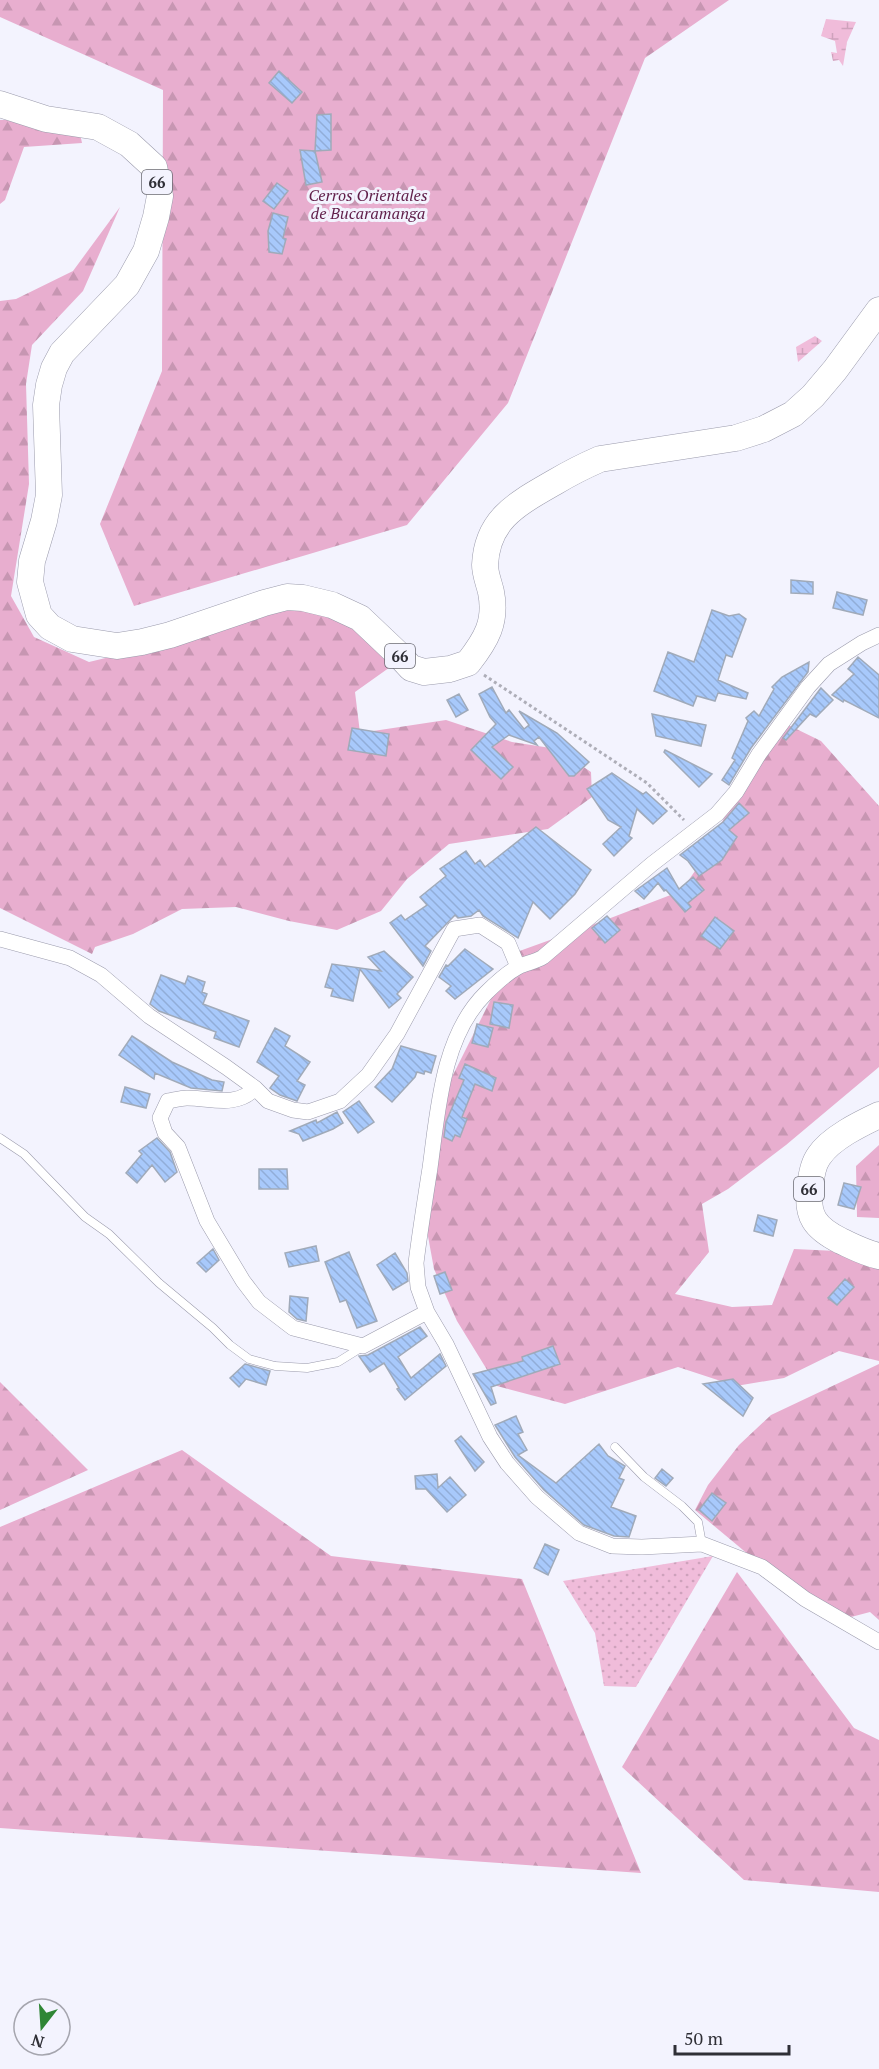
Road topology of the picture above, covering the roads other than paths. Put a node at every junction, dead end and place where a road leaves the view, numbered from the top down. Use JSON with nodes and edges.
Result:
{"nodes":[{"id":1,"x":0,"y":104,"type":"edge"},
{"id":2,"x":879,"y":310,"type":"edge"},
{"id":3,"x":879,"y":635,"type":"edge"},
{"id":4,"x":0,"y":939,"type":"edge"},
{"id":5,"x":518,"y":967,"type":"junction"},
{"id":6,"x":255,"y":1088,"type":"junction"},
{"id":7,"x":879,"y":1114,"type":"edge"},
{"id":8,"x":0,"y":1138,"type":"edge"},
{"id":9,"x":879,"y":1256,"type":"edge"},
{"id":10,"x":427,"y":1312,"type":"junction"},
{"id":11,"x":363,"y":1346,"type":"junction"},
{"id":12,"x":615,"y":1447,"type":"dead end"},
{"id":13,"x":702,"y":1544,"type":"junction"},
{"id":14,"x":879,"y":1642,"type":"edge"}],
"edges":[{"from":1,"to":2,"type":"highway","number":"66"},
{"from":3,"to":5,"type":"street"},
{"from":4,"to":6,"type":"street"},
{"from":5,"to":6,"type":"street"},
{"from":5,"to":10,"type":"street"},
{"from":6,"to":11,"type":"street"},
{"from":7,"to":9,"type":"highway","number":"66"},
{"from":8,"to":11,"type":"lane"},
{"from":10,"to":11,"type":"street"},
{"from":10,"to":13,"type":"street"},
{"from":12,"to":13,"type":"lane"},
{"from":13,"to":14,"type":"street"}]}
